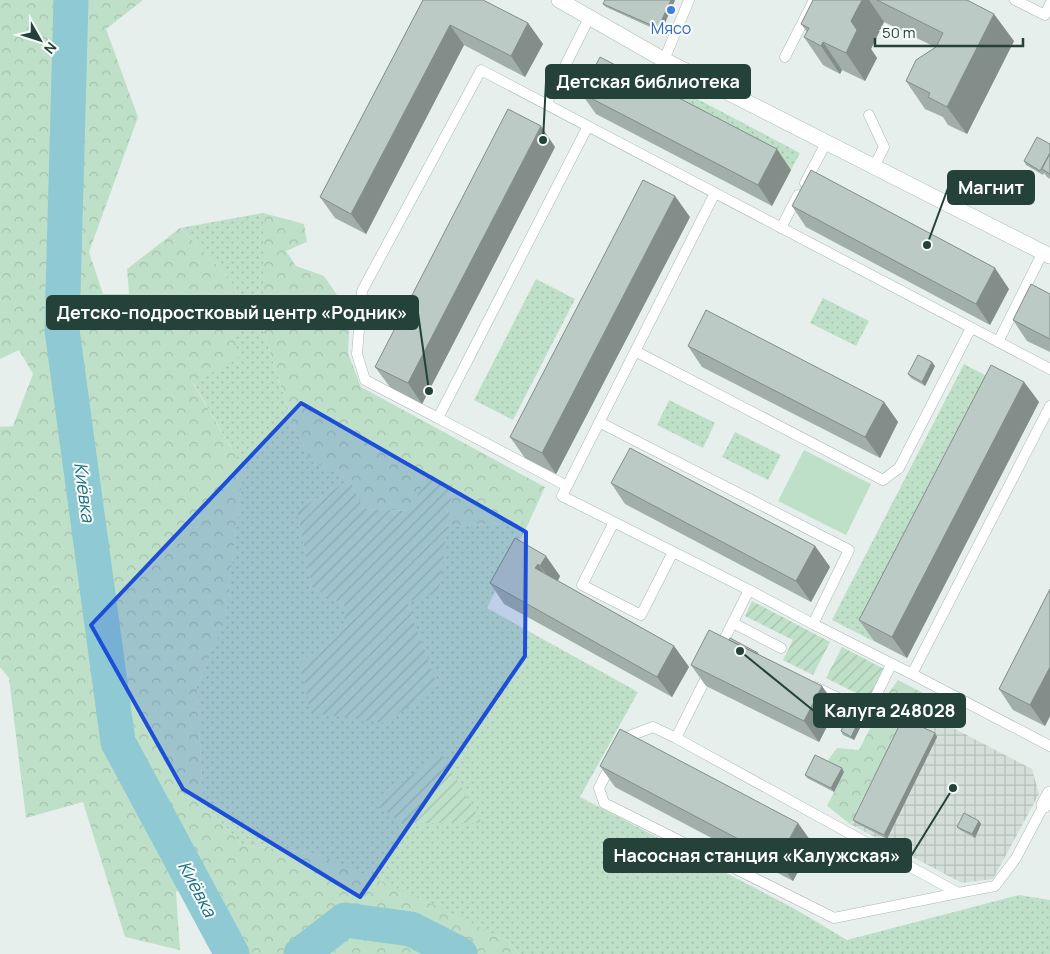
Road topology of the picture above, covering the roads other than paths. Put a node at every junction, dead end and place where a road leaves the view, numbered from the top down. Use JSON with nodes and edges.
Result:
{"nodes":[{"id":1,"x":559,"y":0,"type":"edge"},
{"id":2,"x":689,"y":0,"type":"edge"},
{"id":3,"x":814,"y":0,"type":"edge"},
{"id":4,"x":1015,"y":0,"type":"edge"},
{"id":5,"x":1050,"y":4,"type":"edge"},
{"id":6,"x":583,"y":9,"type":"edge"},
{"id":7,"x":785,"y":57,"type":"dead end"},
{"id":8,"x":664,"y":60,"type":"junction"},
{"id":9,"x":546,"y":104,"type":"junction"},
{"id":10,"x":869,"y":115,"type":"dead end"},
{"id":11,"x":588,"y":126,"type":"junction"},
{"id":12,"x":827,"y":141,"type":"junction"},
{"id":13,"x":874,"y":166,"type":"junction"},
{"id":14,"x":715,"y":193,"type":"junction"},
{"id":15,"x":781,"y":228,"type":"junction"},
{"id":16,"x":1046,"y":254,"type":"edge"},
{"id":17,"x":971,"y":328,"type":"junction"},
{"id":18,"x":998,"y":342,"type":"junction"},
{"id":19,"x":635,"y":351,"type":"junction"},
{"id":20,"x":1050,"y":369,"type":"edge"},
{"id":21,"x":1050,"y":406,"type":"edge"},
{"id":22,"x":438,"y":418,"type":"junction"},
{"id":23,"x":599,"y":422,"type":"junction"},
{"id":24,"x":567,"y":486,"type":"junction"},
{"id":25,"x":614,"y":522,"type":"junction"},
{"id":26,"x":673,"y":552,"type":"junction"},
{"id":27,"x":749,"y":590,"type":"junction"},
{"id":28,"x":733,"y":623,"type":"junction"},
{"id":29,"x":812,"y":624,"type":"junction"},
{"id":30,"x":781,"y":648,"type":"dead end"},
{"id":31,"x":891,"y":665,"type":"junction"},
{"id":32,"x":912,"y":674,"type":"junction"},
{"id":33,"x":815,"y":687,"type":"edge"},
{"id":34,"x":676,"y":738,"type":"junction"},
{"id":35,"x":1050,"y":746,"type":"edge"},
{"id":36,"x":1047,"y":799,"type":"edge"},
{"id":37,"x":958,"y":893,"type":"junction"}],
"edges":[{"from":1,"to":6,"type":"street"},
{"from":2,"to":8,"type":"lane"},
{"from":3,"to":7,"type":"lane"},
{"from":4,"to":5,"type":"lane"},
{"from":6,"to":8,"type":"street"},
{"from":6,"to":9,"type":"lane"},
{"from":8,"to":12,"type":"street"},
{"from":9,"to":11,"type":"lane"},
{"from":9,"to":22,"type":"lane"},
{"from":10,"to":13,"type":"lane"},
{"from":11,"to":14,"type":"lane"},
{"from":11,"to":22,"type":"lane"},
{"from":12,"to":13,"type":"street"},
{"from":12,"to":15,"type":"lane"},
{"from":13,"to":16,"type":"street"},
{"from":14,"to":15,"type":"lane"},
{"from":14,"to":19,"type":"lane"},
{"from":15,"to":17,"type":"lane"},
{"from":16,"to":18,"type":"lane"},
{"from":17,"to":18,"type":"lane"},
{"from":17,"to":19,"type":"lane"},
{"from":18,"to":20,"type":"lane"},
{"from":19,"to":23,"type":"lane"},
{"from":21,"to":32,"type":"lane"},
{"from":22,"to":24,"type":"lane"},
{"from":23,"to":24,"type":"lane"},
{"from":23,"to":29,"type":"lane"},
{"from":24,"to":25,"type":"lane"},
{"from":25,"to":26,"type":"lane"},
{"from":25,"to":26,"type":"lane"},
{"from":26,"to":27,"type":"lane"},
{"from":27,"to":28,"type":"lane"},
{"from":27,"to":29,"type":"lane"},
{"from":28,"to":30,"type":"lane"},
{"from":28,"to":34,"type":"lane"},
{"from":29,"to":31,"type":"lane"},
{"from":31,"to":32,"type":"lane"},
{"from":31,"to":33,"type":"lane"},
{"from":32,"to":35,"type":"lane"},
{"from":34,"to":37,"type":"lane"},
{"from":34,"to":37,"type":"lane"},
{"from":36,"to":37,"type":"lane"}]}
